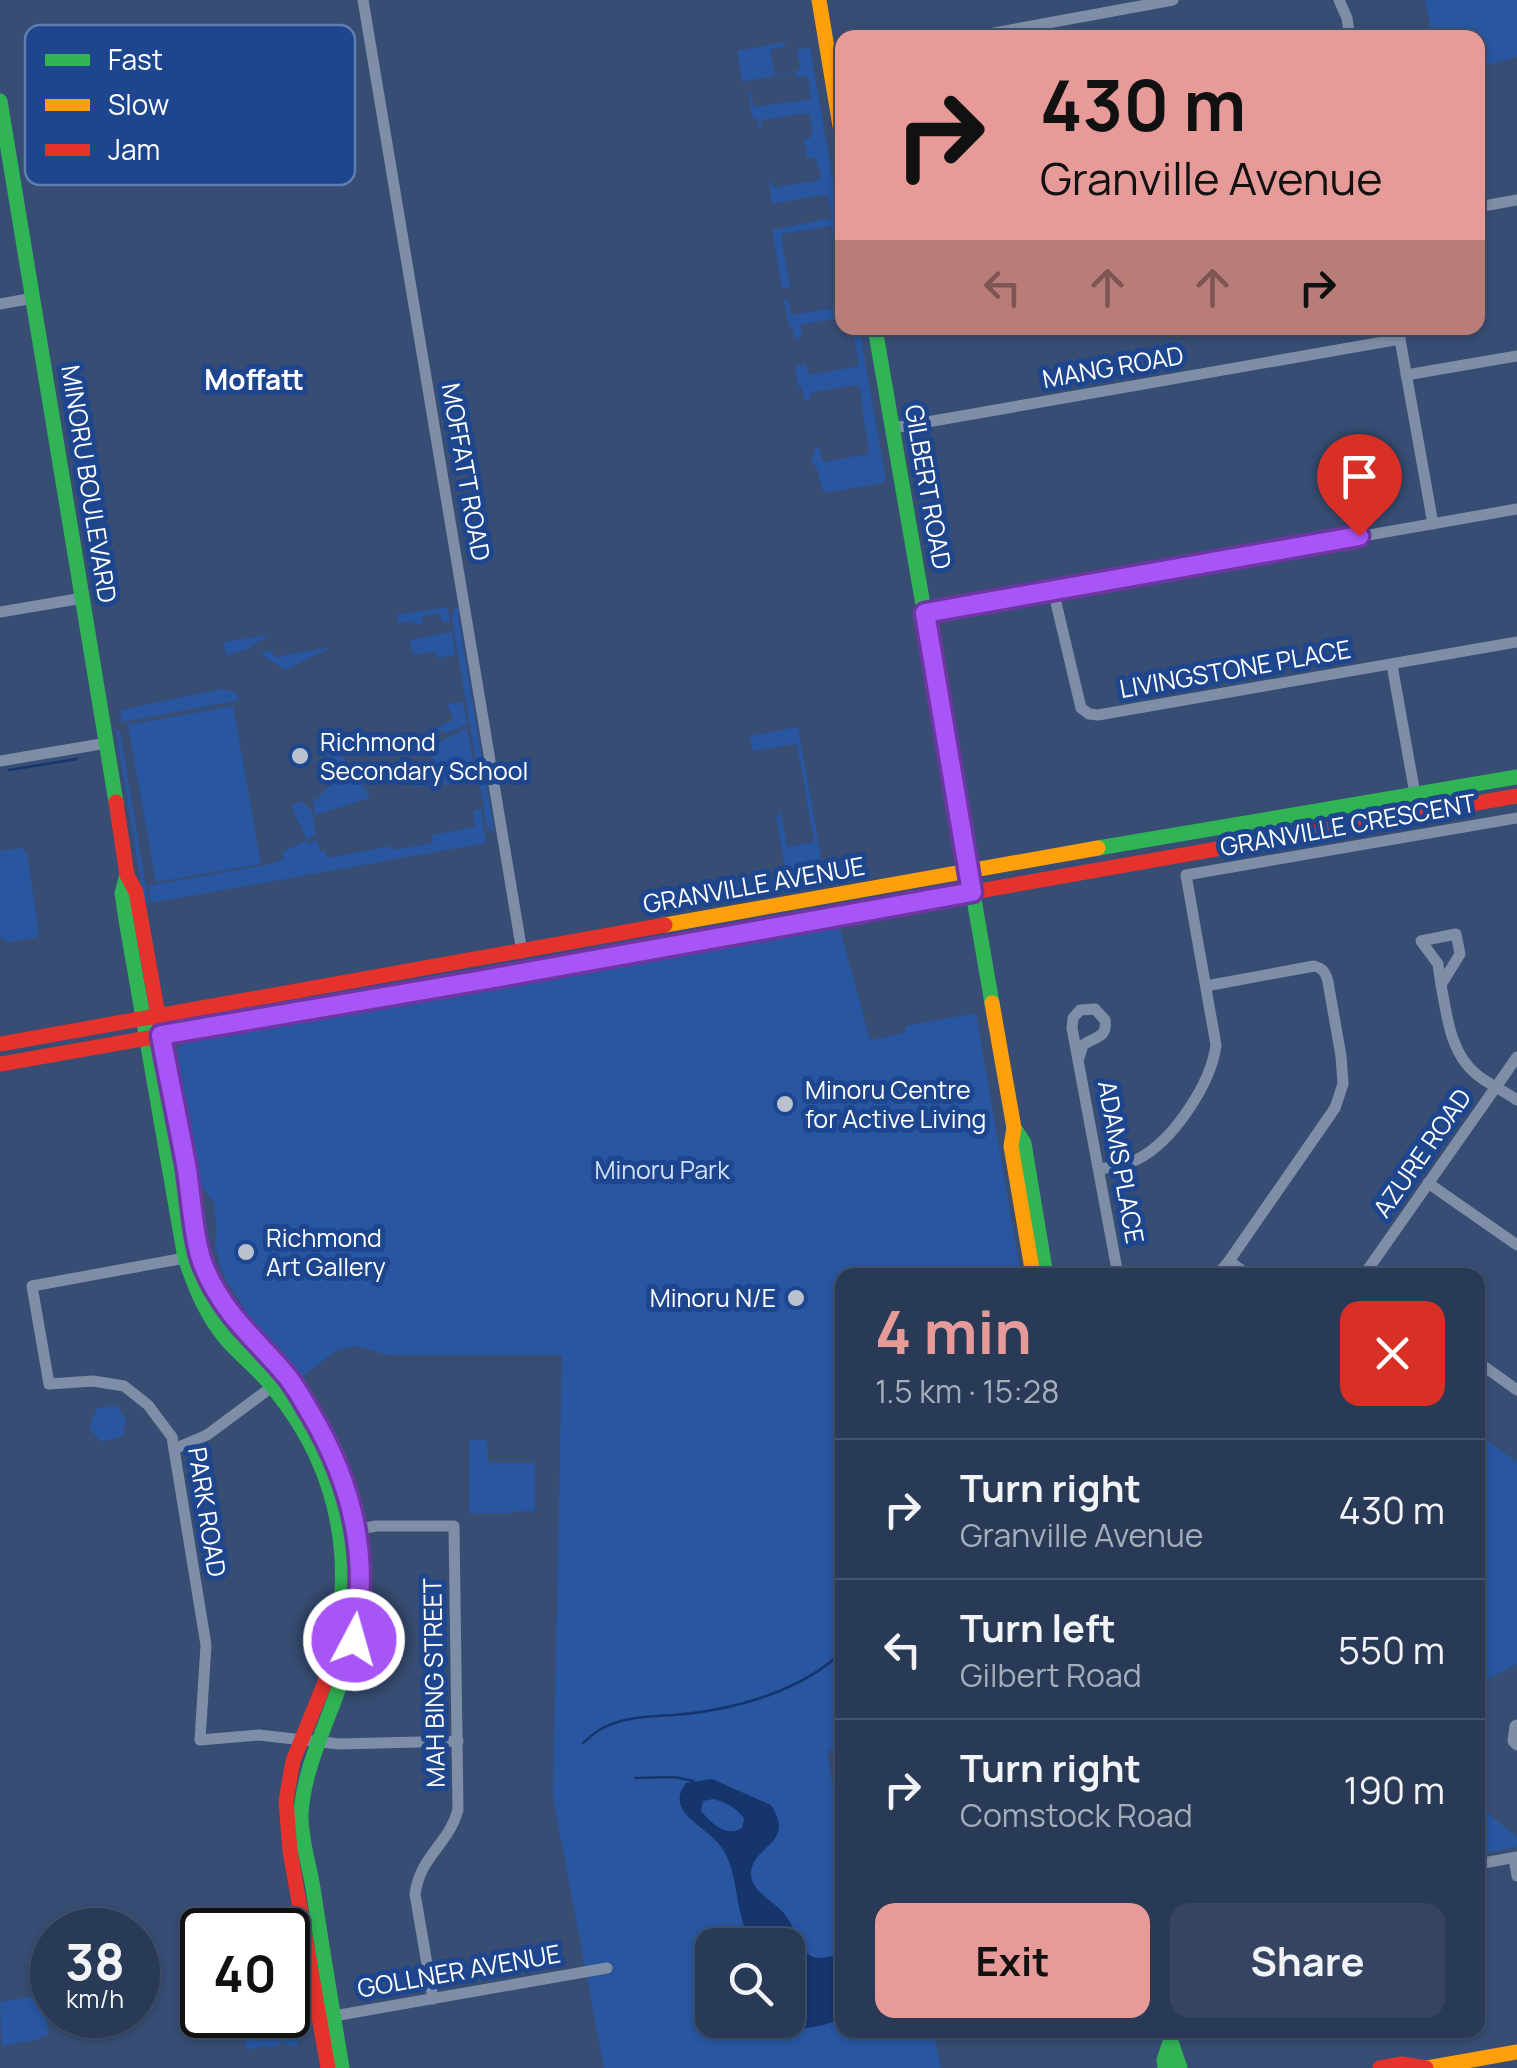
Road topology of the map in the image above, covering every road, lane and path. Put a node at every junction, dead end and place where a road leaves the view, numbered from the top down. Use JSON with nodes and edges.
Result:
{"nodes":[{"id":1,"x":364,"y":0,"type":"edge"},
{"id":2,"x":819,"y":0,"type":"edge"},
{"id":3,"x":1173,"y":0,"type":"edge"},
{"id":4,"x":1340,"y":0,"type":"edge"},
{"id":5,"x":1010,"y":30,"type":"edge"},
{"id":6,"x":1349,"y":30,"type":"edge"},
{"id":7,"x":835,"y":57,"type":"edge"},
{"id":8,"x":0,"y":100,"type":"edge"},
{"id":9,"x":1517,"y":200,"type":"edge"},
{"id":10,"x":1485,"y":206,"type":"edge"},
{"id":11,"x":33,"y":298,"type":"junction"},
{"id":12,"x":0,"y":304,"type":"edge"},
{"id":13,"x":876,"y":335,"type":"edge"},
{"id":14,"x":1388,"y":335,"type":"edge"},
{"id":15,"x":1399,"y":335,"type":"edge"},
{"id":16,"x":1517,"y":356,"type":"edge"},
{"id":17,"x":1406,"y":375,"type":"junction"},
{"id":18,"x":893,"y":428,"type":"junction"},
{"id":19,"x":1517,"y":509,"type":"edge"},
{"id":20,"x":1433,"y":524,"type":"junction"},
{"id":21,"x":1053,"y":590,"type":"junction"},
{"id":22,"x":83,"y":598,"type":"junction"},
{"id":23,"x":0,"y":612,"type":"edge"},
{"id":24,"x":925,"y":613,"type":"junction"},
{"id":25,"x":1517,"y":642,"type":"edge"},
{"id":26,"x":1392,"y":665,"type":"junction"},
{"id":27,"x":107,"y":743,"type":"junction"},
{"id":28,"x":0,"y":760,"type":"edge"},
{"id":29,"x":1517,"y":776,"type":"edge"},
{"id":30,"x":1416,"y":794,"type":"junction"},
{"id":31,"x":1517,"y":796,"type":"edge"},
{"id":32,"x":1517,"y":818,"type":"edge"},
{"id":33,"x":969,"y":872,"type":"junction"},
{"id":34,"x":972,"y":892,"type":"junction"},
{"id":35,"x":522,"y":952,"type":"junction"},
{"id":36,"x":1441,"y":985,"type":"junction"},
{"id":37,"x":1206,"y":986,"type":"junction"},
{"id":38,"x":151,"y":1018,"type":"junction"},
{"id":39,"x":154,"y":1036,"type":"junction"},
{"id":40,"x":0,"y":1044,"type":"edge"},
{"id":41,"x":1517,"y":1057,"type":"edge"},
{"id":42,"x":1079,"y":1058,"type":"dead end"},
{"id":43,"x":0,"y":1064,"type":"edge"},
{"id":44,"x":1496,"y":1086,"type":"junction"},
{"id":45,"x":1517,"y":1100,"type":"edge"},
{"id":46,"x":1014,"y":1128,"type":"junction"},
{"id":47,"x":1100,"y":1169,"type":"junction"},
{"id":48,"x":1428,"y":1183,"type":"junction"},
{"id":49,"x":1517,"y":1246,"type":"edge"},
{"id":50,"x":185,"y":1258,"type":"junction"},
{"id":51,"x":1229,"y":1261,"type":"junction"},
{"id":52,"x":1031,"y":1268,"type":"edge"},
{"id":53,"x":1045,"y":1268,"type":"edge"},
{"id":54,"x":1117,"y":1268,"type":"edge"},
{"id":55,"x":1222,"y":1268,"type":"edge"},
{"id":56,"x":1238,"y":1268,"type":"edge"},
{"id":57,"x":1369,"y":1268,"type":"edge"},
{"id":58,"x":1485,"y":1367,"type":"edge"},
{"id":59,"x":272,"y":1386,"type":"junction"},
{"id":60,"x":1517,"y":1390,"type":"edge"},
{"id":61,"x":174,"y":1449,"type":"junction"},
{"id":62,"x":349,"y":1531,"type":"junction"},
{"id":63,"x":1517,"y":1725,"type":"edge"},
{"id":64,"x":300,"y":1738,"type":"junction"},
{"id":65,"x":318,"y":1741,"type":"junction"},
{"id":66,"x":458,"y":1741,"type":"junction"},
{"id":67,"x":1517,"y":1745,"type":"edge"},
{"id":68,"x":1515,"y":1858,"type":"edge"},
{"id":69,"x":1485,"y":1863,"type":"edge"},
{"id":70,"x":1517,"y":1876,"type":"edge"},
{"id":71,"x":607,"y":1968,"type":"dead end"},
{"id":72,"x":433,"y":1999,"type":"junction"},
{"id":73,"x":326,"y":2017,"type":"junction"},
{"id":74,"x":1168,"y":2038,"type":"edge"},
{"id":75,"x":1517,"y":2052,"type":"edge"},
{"id":76,"x":328,"y":2068,"type":"edge"},
{"id":77,"x":342,"y":2068,"type":"edge"},
{"id":78,"x":1165,"y":2068,"type":"edge"},
{"id":79,"x":1180,"y":2068,"type":"edge"},
{"id":80,"x":1380,"y":2068,"type":"edge"},
{"id":81,"x":1426,"y":2068,"type":"edge"}],
"edges":[{"from":1,"to":35,"type":"street","name":"MOFFATT ROAD"},
{"from":2,"to":7,"type":"main road"},
{"from":3,"to":5,"type":"street"},
{"from":4,"to":6,"type":"street"},
{"from":8,"to":11,"type":"main road","name":"MINORU BOULEVARD"},
{"from":9,"to":10,"type":"street"},
{"from":11,"to":12,"type":"street"},
{"from":11,"to":22,"type":"main road","name":"MINORU BOULEVARD"},
{"from":13,"to":18,"type":"main road","name":"GILBERT ROAD"},
{"from":14,"to":18,"type":"street","name":"MANG ROAD"},
{"from":15,"to":17,"type":"street"},
{"from":16,"to":17,"type":"street"},
{"from":17,"to":20,"type":"street"},
{"from":18,"to":24,"type":"main road","name":"GILBERT ROAD"},
{"from":19,"to":20,"type":"street"},
{"from":20,"to":21,"type":"street"},
{"from":21,"to":24,"type":"street"},
{"from":21,"to":26,"type":"street","name":"LIVINGSTONE PLACE"},
{"from":22,"to":23,"type":"street"},
{"from":22,"to":27,"type":"main road","name":"MINORU BOULEVARD"},
{"from":24,"to":33,"type":"main road","name":"GILBERT ROAD"},
{"from":25,"to":26,"type":"street","name":"LIVINGSTONE PLACE"},
{"from":26,"to":30,"type":"street"},
{"from":27,"to":28,"type":"street"},
{"from":27,"to":38,"type":"main road","name":"MINORU BOULEVARD"},
{"from":29,"to":30,"type":"main road","name":"GRANVILLE AVENUE"},
{"from":30,"to":33,"type":"main road","name":"GRANVILLE AVENUE"},
{"from":31,"to":34,"type":"main road","name":"GRANVILLE AVENUE"},
{"from":32,"to":37,"type":"street","name":"GRANVILLE CRESCENT"},
{"from":33,"to":34,"type":"main road","name":"GILBERT ROAD"},
{"from":33,"to":35,"type":"main road","name":"GRANVILLE AVENUE"},
{"from":34,"to":39,"type":"main road","name":"GRANVILLE AVENUE"},
{"from":34,"to":46,"type":"main road","name":"GILBERT ROAD"},
{"from":35,"to":38,"type":"main road","name":"GRANVILLE AVENUE"},
{"from":36,"to":36,"type":"street"},
{"from":36,"to":44,"type":"street"},
{"from":37,"to":47,"type":"street"},
{"from":37,"to":51,"type":"street"},
{"from":38,"to":39,"type":"main road","name":"MINORU BOULEVARD"},
{"from":38,"to":40,"type":"main road","name":"GRANVILLE AVENUE"},
{"from":39,"to":43,"type":"main road","name":"GRANVILLE AVENUE"},
{"from":39,"to":50,"type":"main road","name":"MINORU BOULEVARD"},
{"from":39,"to":62,"type":"main road","name":"MINORU BOULEVARD"},
{"from":41,"to":44,"type":"street","name":"AZURE ROAD"},
{"from":42,"to":47,"type":"street","name":"ADAMS PLACE"},
{"from":44,"to":45,"type":"street"},
{"from":44,"to":48,"type":"street","name":"AZURE ROAD"},
{"from":46,"to":52,"type":"main road","name":"GILBERT ROAD"},
{"from":46,"to":53,"type":"main road","name":"GILBERT ROAD"},
{"from":47,"to":54,"type":"street","name":"ADAMS PLACE"},
{"from":48,"to":49,"type":"street"},
{"from":48,"to":57,"type":"street","name":"AZURE ROAD"},
{"from":50,"to":59,"type":"main road","name":"MINORU BOULEVARD"},
{"from":50,"to":61,"type":"street","name":"PARK ROAD"},
{"from":51,"to":55,"type":"street"},
{"from":51,"to":56,"type":"street"},
{"from":58,"to":60,"type":"street"},
{"from":59,"to":61,"type":"street"},
{"from":59,"to":62,"type":"main road","name":"MINORU BOULEVARD"},
{"from":61,"to":64,"type":"street","name":"PARK ROAD"},
{"from":62,"to":64,"type":"main road","name":"MINORU BOULEVARD"},
{"from":62,"to":65,"type":"main road","name":"MINORU BOULEVARD"},
{"from":62,"to":66,"type":"street","name":"MAH BING STREET"},
{"from":63,"to":67,"type":"street"},
{"from":64,"to":65,"type":"street"},
{"from":64,"to":73,"type":"main road","name":"MINORU BOULEVARD"},
{"from":65,"to":66,"type":"street"},
{"from":65,"to":73,"type":"main road","name":"MINORU BOULEVARD"},
{"from":66,"to":72,"type":"street","name":"MAH BING STREET"},
{"from":68,"to":69,"type":"street"},
{"from":68,"to":70,"type":"street"},
{"from":71,"to":72,"type":"street","name":"GOLLNER AVENUE"},
{"from":72,"to":73,"type":"street","name":"GOLLNER AVENUE"},
{"from":73,"to":76,"type":"main road","name":"MINORU BOULEVARD"},
{"from":73,"to":77,"type":"main road","name":"MINORU BOULEVARD"},
{"from":74,"to":78,"type":"main road"},
{"from":74,"to":79,"type":"main road"},
{"from":75,"to":81,"type":"main road"},
{"from":80,"to":81,"type":"main road"}]}
